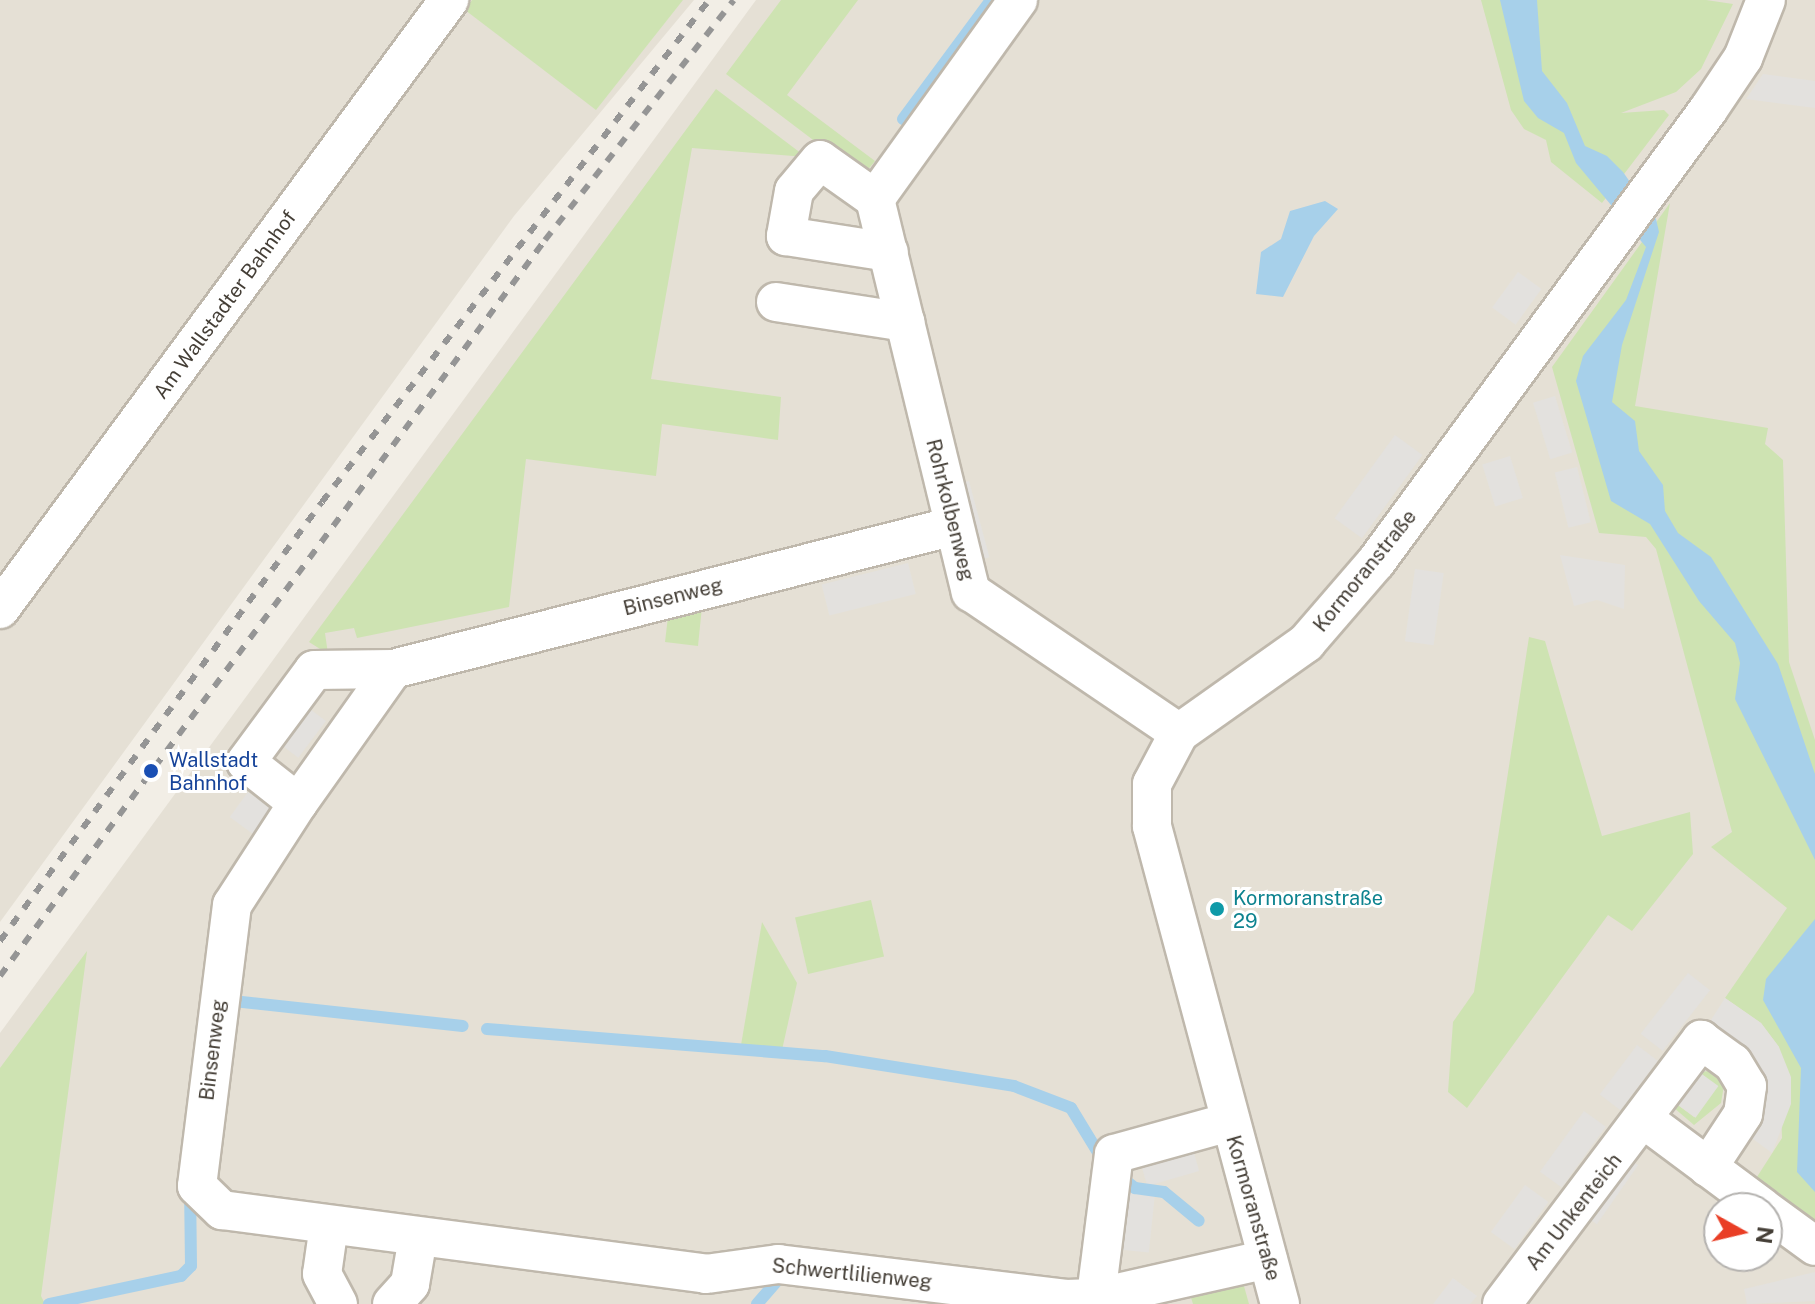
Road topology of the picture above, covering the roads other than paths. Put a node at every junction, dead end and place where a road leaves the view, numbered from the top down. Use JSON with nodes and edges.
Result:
{"nodes":[{"id":1,"x":449,"y":0,"type":"edge"},
{"id":2,"x":1018,"y":0,"type":"edge"},
{"id":3,"x":1766,"y":0,"type":"edge"},
{"id":4,"x":875,"y":199,"type":"junction"},
{"id":5,"x":889,"y":252,"type":"junction"},
{"id":6,"x":776,"y":302,"type":"dead end"},
{"id":7,"x":905,"y":322,"type":"junction"},
{"id":8,"x":954,"y":526,"type":"junction"},
{"id":9,"x":0,"y":609,"type":"edge"},
{"id":10,"x":393,"y":669,"type":"junction"},
{"id":11,"x":1179,"y":733,"type":"junction"},
{"id":12,"x":298,"y":803,"type":"junction"},
{"id":13,"x":1645,"y":1120,"type":"junction"},
{"id":14,"x":1229,"y":1122,"type":"junction"},
{"id":15,"x":1708,"y":1167,"type":"junction"},
{"id":16,"x":1742,"y":1192,"type":"edge"},
{"id":17,"x":222,"y":1210,"type":"joint"},
{"id":18,"x":1783,"y":1222,"type":"edge"},
{"id":19,"x":329,"y":1225,"type":"junction"},
{"id":20,"x":418,"y":1237,"type":"junction"},
{"id":21,"x":1815,"y":1246,"type":"edge"},
{"id":22,"x":1268,"y":1259,"type":"junction"},
{"id":23,"x":1095,"y":1301,"type":"edge"},
{"id":24,"x":338,"y":1304,"type":"edge"},
{"id":25,"x":392,"y":1304,"type":"edge"},
{"id":26,"x":1280,"y":1304,"type":"edge"},
{"id":27,"x":1502,"y":1304,"type":"edge"}],
"edges":[{"from":1,"to":9,"type":"street","name":"Am Wallstadter Bahnhof"},
{"from":2,"to":4,"type":"street"},
{"from":3,"to":11,"type":"street","name":"Kormoranstraße"},
{"from":4,"to":5,"type":"street","name":"Rohrkolbenweg"},
{"from":4,"to":5,"type":"street"},
{"from":5,"to":7,"type":"street","name":"Rohrkolbenweg"},
{"from":6,"to":7,"type":"street"},
{"from":7,"to":8,"type":"street","name":"Rohrkolbenweg"},
{"from":8,"to":10,"type":"street","name":"Binsenweg"},
{"from":8,"to":11,"type":"street","name":"Rohrkolbenweg"},
{"from":10,"to":12,"type":"street","name":"Binsenweg"},
{"from":10,"to":12,"type":"street","name":"Binsenweg"},
{"from":11,"to":14,"type":"street","name":"Kormoranstraße"},
{"from":12,"to":17,"type":"street","name":"Binsenweg"},
{"from":13,"to":15,"type":"street"},
{"from":13,"to":15,"type":"street","name":"Am Unkenteich"},
{"from":13,"to":27,"type":"street","name":"Am Unkenteich"},
{"from":14,"to":22,"type":"street","name":"Kormoranstraße"},
{"from":14,"to":23,"type":"street"},
{"from":15,"to":16,"type":"street"},
{"from":17,"to":19,"type":"street","name":"Schwertlilienweg"},
{"from":18,"to":21,"type":"street"},
{"from":19,"to":20,"type":"street","name":"Schwertlilienweg"},
{"from":19,"to":24,"type":"street"},
{"from":20,"to":23,"type":"street","name":"Schwertlilienweg"},
{"from":20,"to":25,"type":"street"},
{"from":22,"to":23,"type":"street","name":"Schwertlilienweg"},
{"from":22,"to":26,"type":"street","name":"Kormoranstraße"}]}
